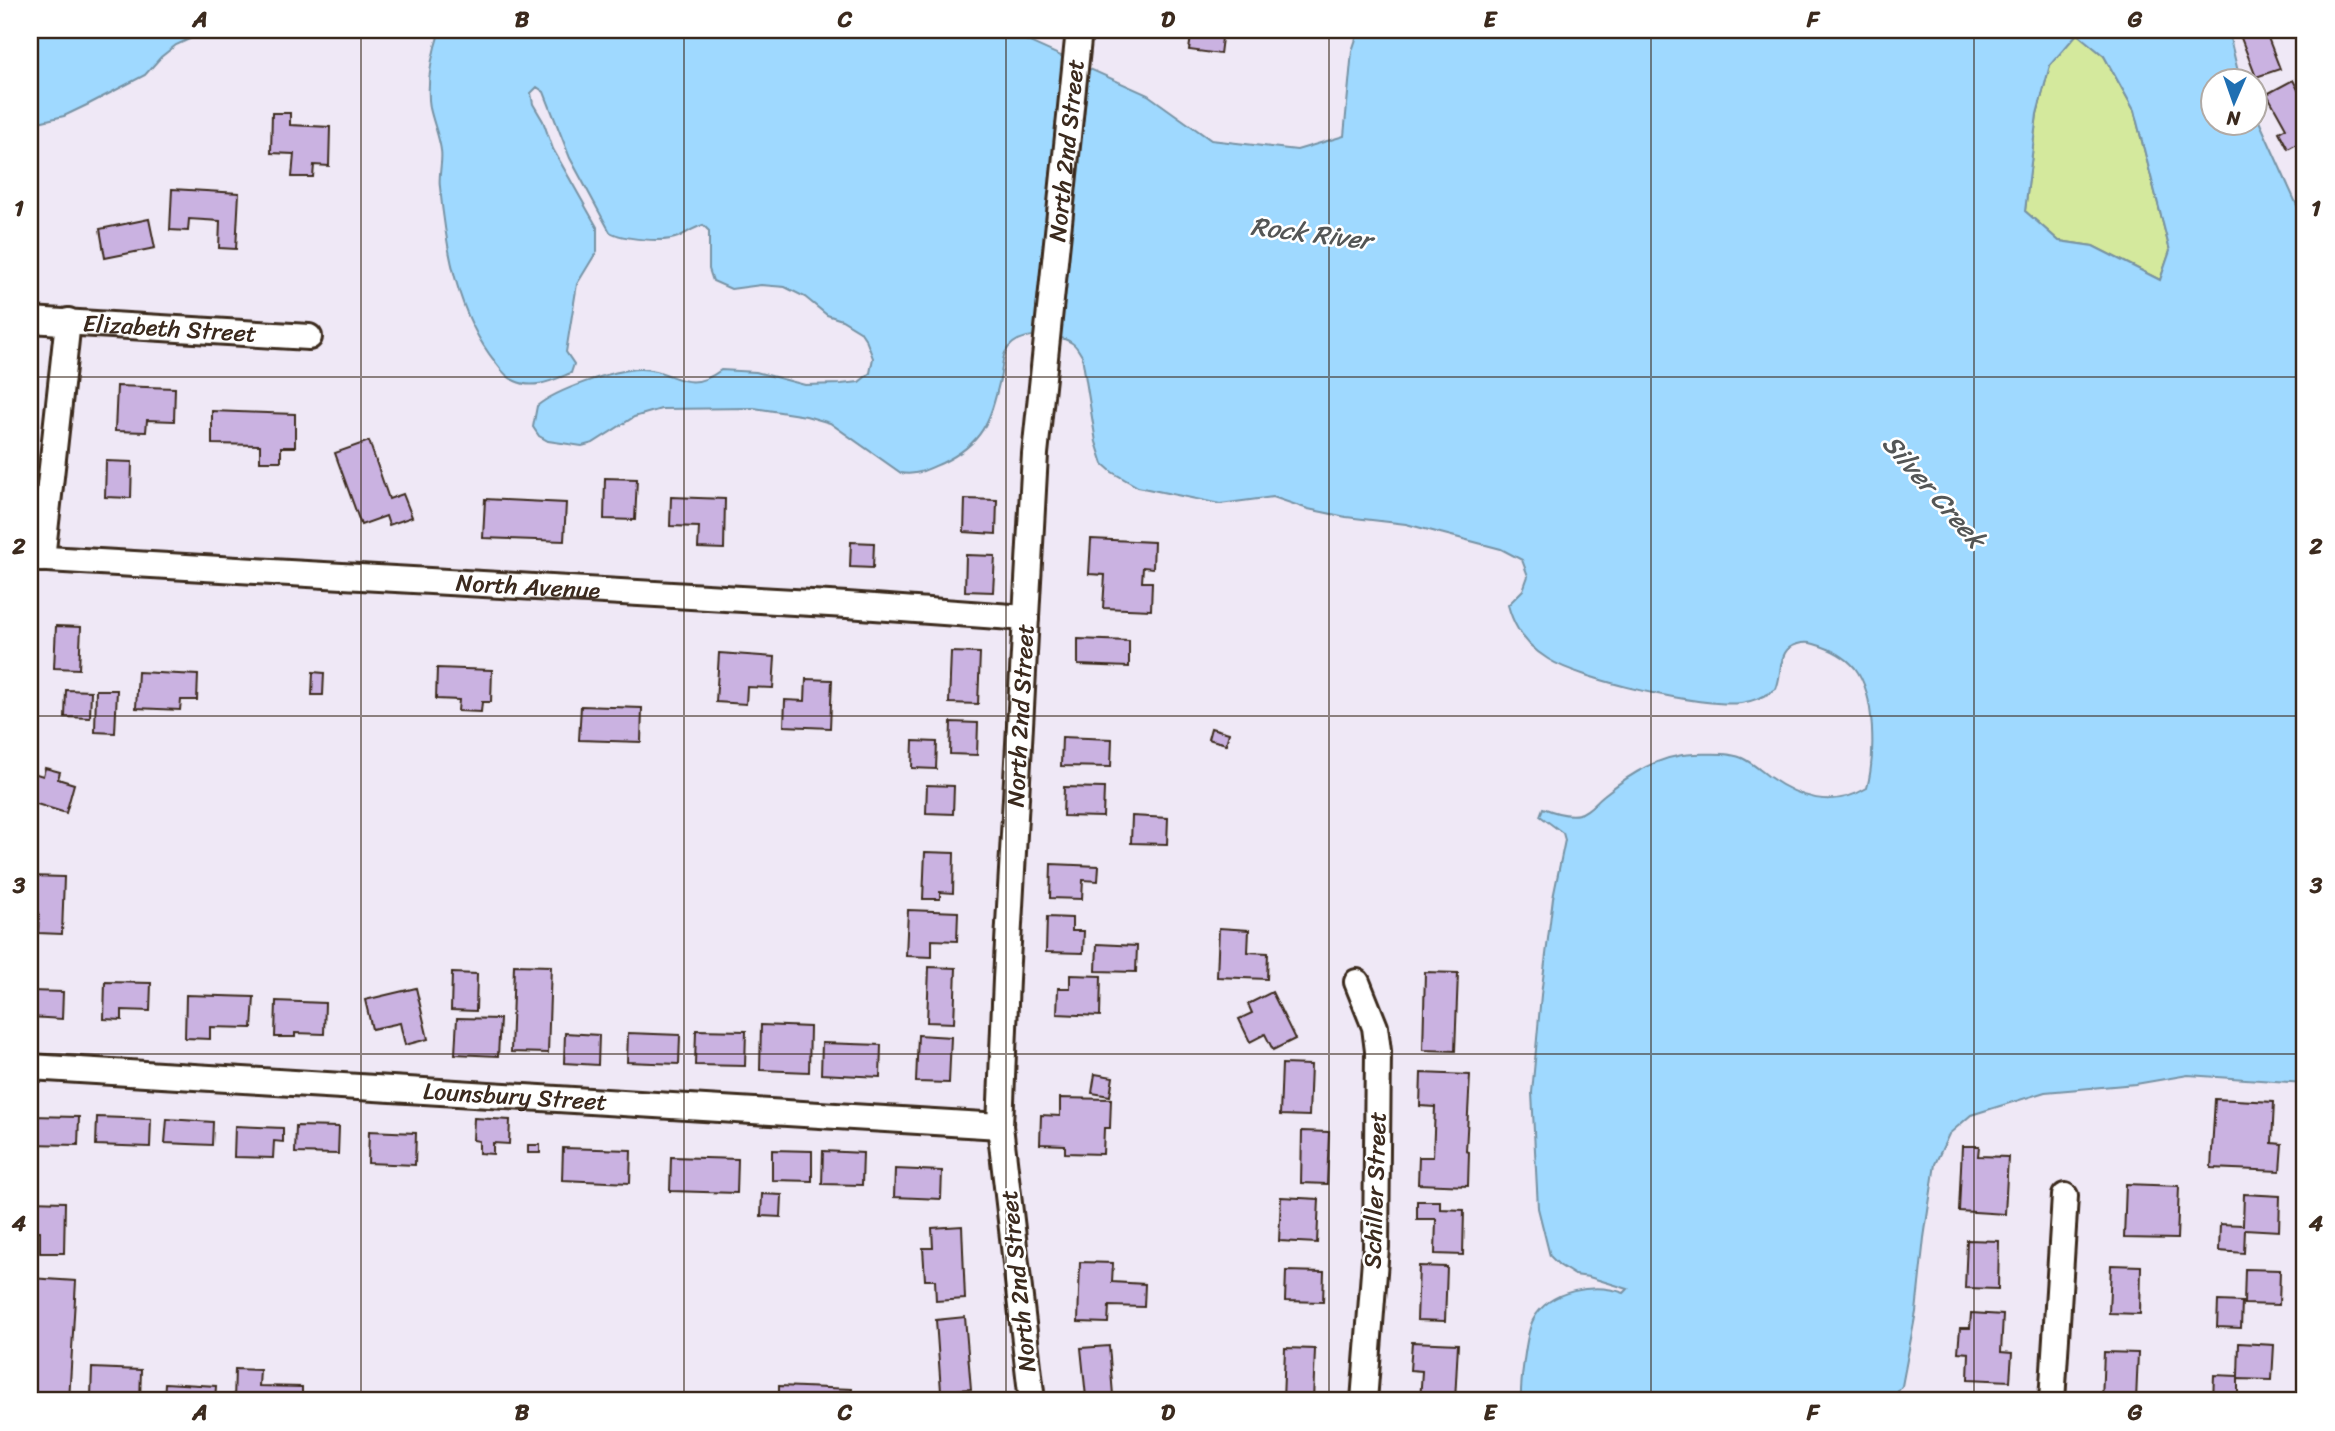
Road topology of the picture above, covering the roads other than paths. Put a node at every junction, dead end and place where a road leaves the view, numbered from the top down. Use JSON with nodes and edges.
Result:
{"nodes":[{"id":1,"x":1078,"y":38,"type":"edge"},
{"id":2,"x":30,"y":320,"type":"edge"},
{"id":3,"x":68,"y":321,"type":"junction"},
{"id":4,"x":309,"y":337,"type":"dead end"},
{"id":5,"x":36,"y":559,"type":"edge"},
{"id":6,"x":1026,"y":618,"type":"junction"},
{"id":7,"x":1357,"y":982,"type":"dead end"},
{"id":8,"x":30,"y":1067,"type":"edge"},
{"id":9,"x":1000,"y":1126,"type":"junction"},
{"id":10,"x":2066,"y":1196,"type":"dead end"},
{"id":11,"x":1032,"y":1401,"type":"edge"},
{"id":12,"x":1364,"y":1401,"type":"edge"},
{"id":13,"x":2052,"y":1401,"type":"edge"}],
"edges":[{"from":1,"to":6,"type":"street","name":"North 2nd Street"},
{"from":2,"to":3,"type":"street","name":"Elizabeth Street"},
{"from":3,"to":4,"type":"street","name":"Elizabeth Street"},
{"from":3,"to":5,"type":"street"},
{"from":5,"to":6,"type":"street","name":"North Avenue"},
{"from":6,"to":9,"type":"street","name":"North 2nd Street"},
{"from":7,"to":12,"type":"street","name":"Schiller Street"},
{"from":8,"to":9,"type":"street","name":"Lounsbury Street"},
{"from":9,"to":11,"type":"street","name":"North 2nd Street"},
{"from":10,"to":13,"type":"street"}]}
